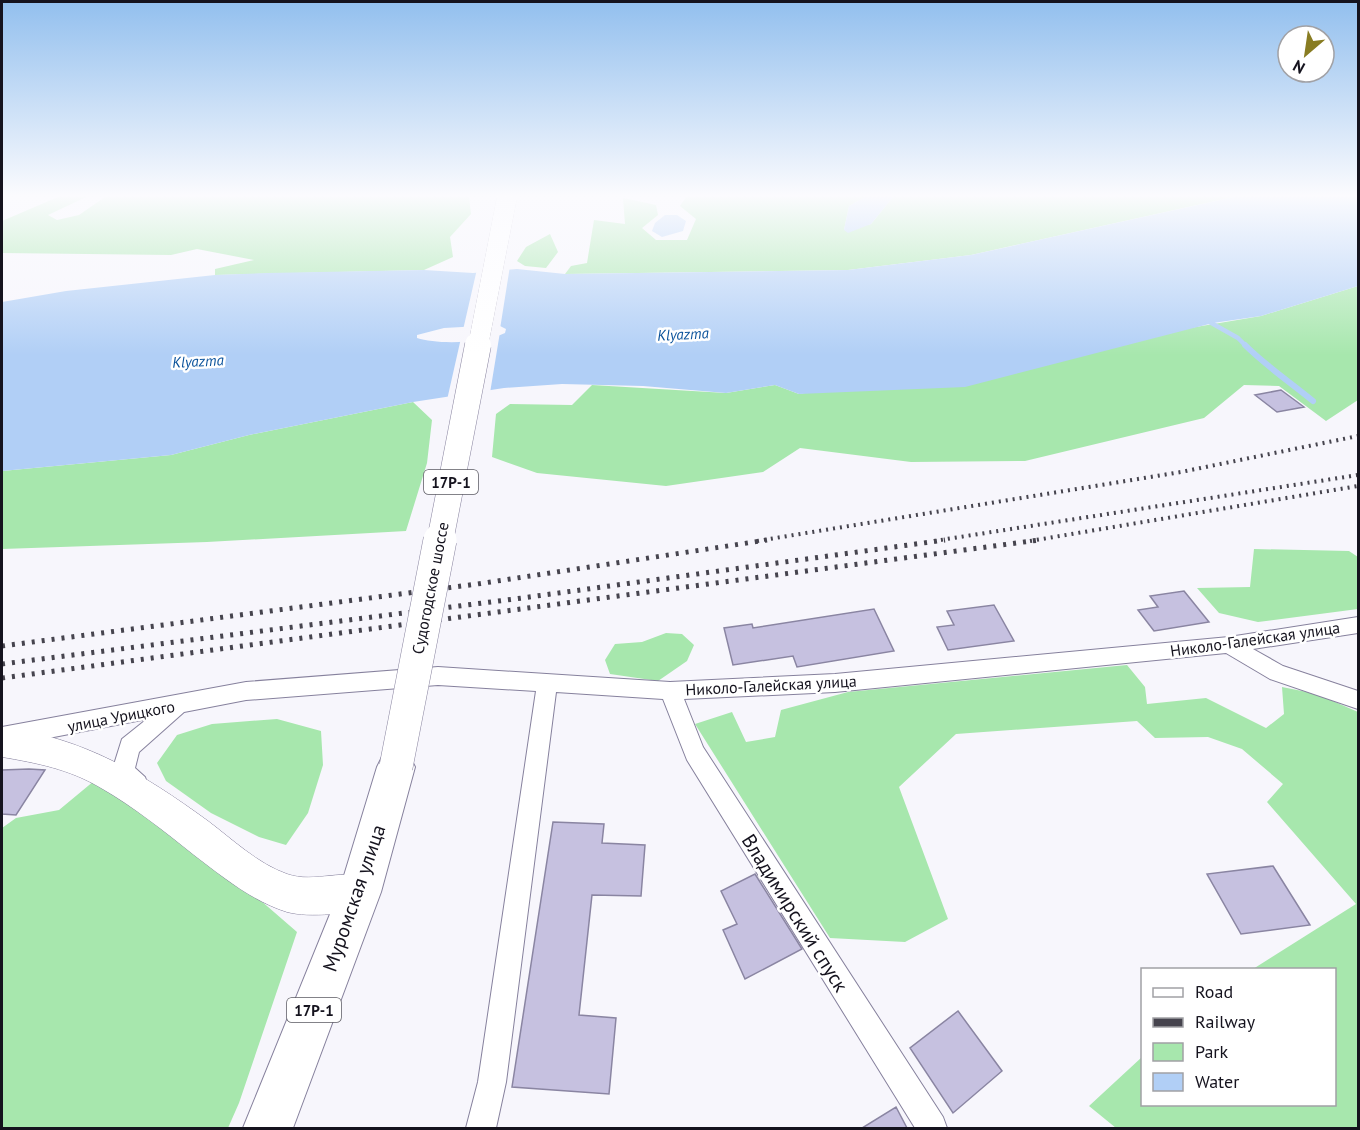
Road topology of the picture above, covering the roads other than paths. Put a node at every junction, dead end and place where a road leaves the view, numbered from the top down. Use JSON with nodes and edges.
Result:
{"nodes":[{"id":1,"x":497,"y":250,"type":"edge"},
{"id":2,"x":1359,"y":625,"type":"edge"},
{"id":3,"x":1229,"y":645,"type":"junction"},
{"id":4,"x":547,"y":683,"type":"junction"},
{"id":5,"x":670,"y":691,"type":"junction"},
{"id":6,"x":1359,"y":700,"type":"edge"},
{"id":7,"x":183,"y":704,"type":"junction"},
{"id":8,"x":2,"y":737,"type":"edge"},
{"id":9,"x":2,"y":742,"type":"edge"},
{"id":10,"x":396,"y":767,"type":"joint"},
{"id":11,"x":151,"y":799,"type":"junction"},
{"id":12,"x":360,"y":892,"type":"junction"},
{"id":13,"x":268,"y":1128,"type":"edge"},
{"id":14,"x":481,"y":1128,"type":"edge"},
{"id":15,"x":932,"y":1128,"type":"edge"}],
"edges":[{"from":1,"to":10,"type":"main road","name":"Судогодское шоссе","number":"17Р-1","bridge":true},
{"from":2,"to":3,"type":"street","name":"Николо-Галейская улица"},
{"from":3,"to":5,"type":"street","name":"Николо-Галейская улица"},
{"from":3,"to":6,"type":"street"},
{"from":4,"to":5,"type":"street","name":"Николо-Галейская улица"},
{"from":4,"to":7,"type":"street","name":"Николо-Галейская улица"},
{"from":4,"to":14,"type":"street"},
{"from":5,"to":15,"type":"street","name":"Владимирский спуск"},
{"from":7,"to":8,"type":"street","name":"улица Урицкого"},
{"from":7,"to":11,"type":"street","name":"улица Урицкого"},
{"from":9,"to":11,"type":"street","name":"улица Урицкого"},
{"from":10,"to":12,"type":"main road","name":"Муромская улица","number":"17Р-1"},
{"from":11,"to":12,"type":"street","name":"улица Урицкого"},
{"from":12,"to":13,"type":"main road","name":"Муромская улица","number":"17Р-1"}]}
